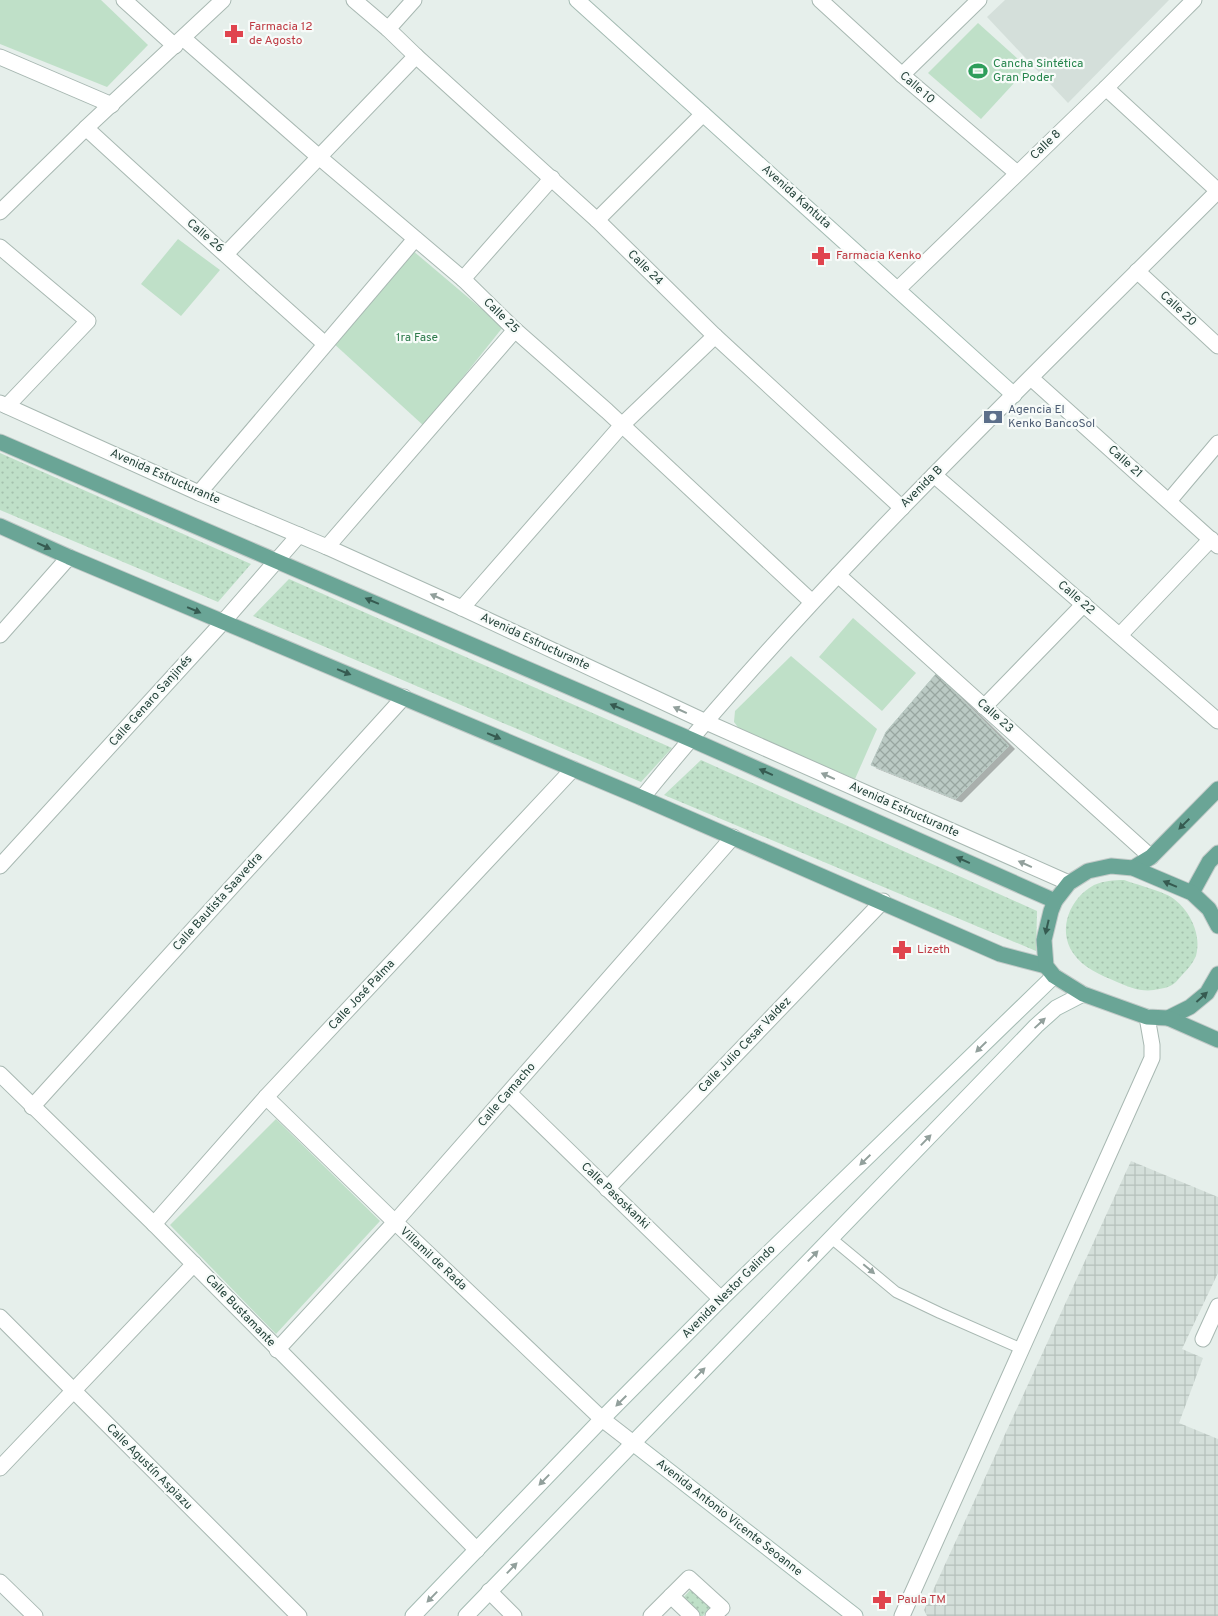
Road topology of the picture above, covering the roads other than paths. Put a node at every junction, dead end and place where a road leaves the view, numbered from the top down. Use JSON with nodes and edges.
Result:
{"nodes":[{"id":1,"x":124,"y":0,"type":"edge"},
{"id":2,"x":223,"y":0,"type":"edge"},
{"id":3,"x":354,"y":0,"type":"edge"},
{"id":4,"x":414,"y":0,"type":"edge"},
{"id":5,"x":577,"y":0,"type":"edge"},
{"id":6,"x":820,"y":0,"type":"edge"},
{"id":7,"x":979,"y":0,"type":"edge"},
{"id":8,"x":1194,"y":0,"type":"edge"},
{"id":9,"x":388,"y":29,"type":"junction"},
{"id":10,"x":179,"y":42,"type":"junction"},
{"id":11,"x":416,"y":56,"type":"junction"},
{"id":12,"x":0,"y":57,"type":"edge"},
{"id":13,"x":902,"y":75,"type":"junction"},
{"id":14,"x":1106,"y":88,"type":"junction"},
{"id":15,"x":112,"y":105,"type":"junction"},
{"id":16,"x":703,"y":114,"type":"junction"},
{"id":17,"x":86,"y":128,"type":"junction"},
{"id":18,"x":318,"y":157,"type":"junction"},
{"id":19,"x":1017,"y":173,"type":"junction"},
{"id":20,"x":552,"y":178,"type":"junction"},
{"id":21,"x":1218,"y":191,"type":"edge"},
{"id":22,"x":0,"y":212,"type":"edge"},
{"id":23,"x":597,"y":220,"type":"junction"},
{"id":24,"x":415,"y":239,"type":"junction"},
{"id":25,"x":0,"y":247,"type":"edge"},
{"id":26,"x":226,"y":254,"type":"junction"},
{"id":27,"x":1138,"y":271,"type":"junction"},
{"id":28,"x":463,"y":279,"type":"junction"},
{"id":29,"x":898,"y":289,"type":"junction"},
{"id":30,"x":515,"y":330,"type":"junction"},
{"id":31,"x":715,"y":336,"type":"junction"},
{"id":32,"x":325,"y":344,"type":"junction"},
{"id":33,"x":1218,"y":346,"type":"edge"},
{"id":34,"x":1031,"y":378,"type":"junction"},
{"id":35,"x":1014,"y":394,"type":"junction"},
{"id":36,"x":4,"y":405,"type":"edge"},
{"id":37,"x":622,"y":425,"type":"junction"},
{"id":38,"x":0,"y":442,"type":"edge"},
{"id":39,"x":1218,"y":443,"type":"edge"},
{"id":40,"x":934,"y":475,"type":"junction"},
{"id":41,"x":199,"y":492,"type":"junction"},
{"id":42,"x":1169,"y":501,"type":"junction"},
{"id":43,"x":902,"y":508,"type":"junction"},
{"id":44,"x":0,"y":526,"type":"edge"},
{"id":45,"x":299,"y":535,"type":"junction"},
{"id":46,"x":1214,"y":542,"type":"edge"},
{"id":47,"x":327,"y":547,"type":"junction"},
{"id":48,"x":69,"y":558,"type":"junction"},
{"id":49,"x":278,"y":560,"type":"junction"},
{"id":50,"x":838,"y":575,"type":"junction"},
{"id":51,"x":812,"y":602,"type":"junction"},
{"id":52,"x":1084,"y":604,"type":"junction"},
{"id":53,"x":462,"y":608,"type":"junction"},
{"id":54,"x":223,"y":622,"type":"junction"},
{"id":55,"x":0,"y":635,"type":"edge"},
{"id":56,"x":1120,"y":635,"type":"junction"},
{"id":57,"x":404,"y":697,"type":"junction"},
{"id":58,"x":984,"y":708,"type":"junction"},
{"id":59,"x":1218,"y":720,"type":"edge"},
{"id":60,"x":706,"y":722,"type":"junction"},
{"id":61,"x":690,"y":739,"type":"junction"},
{"id":62,"x":573,"y":769,"type":"junction"},
{"id":63,"x":1218,"y":789,"type":"edge"},
{"id":64,"x":642,"y":798,"type":"junction"},
{"id":65,"x":733,"y":837,"type":"junction"},
{"id":66,"x":1218,"y":853,"type":"edge"},
{"id":67,"x":1151,"y":857,"type":"junction"},
{"id":68,"x":0,"y":866,"type":"edge"},
{"id":69,"x":1133,"y":868,"type":"junction"},
{"id":70,"x":1069,"y":883,"type":"junction"},
{"id":71,"x":1192,"y":893,"type":"junction"},
{"id":72,"x":883,"y":901,"type":"junction"},
{"id":73,"x":1055,"y":901,"type":"junction"},
{"id":74,"x":1218,"y":926,"type":"edge"},
{"id":75,"x":1050,"y":971,"type":"junction"},
{"id":76,"x":1218,"y":974,"type":"edge"},
{"id":77,"x":1083,"y":994,"type":"junction"},
{"id":78,"x":1147,"y":1017,"type":"junction"},
{"id":79,"x":1168,"y":1018,"type":"junction"},
{"id":80,"x":1218,"y":1040,"type":"edge"},
{"id":81,"x":0,"y":1074,"type":"edge"},
{"id":82,"x":509,"y":1093,"type":"junction"},
{"id":83,"x":266,"y":1097,"type":"junction"},
{"id":84,"x":32,"y":1107,"type":"junction"},
{"id":85,"x":607,"y":1189,"type":"junction"},
{"id":86,"x":395,"y":1222,"type":"junction"},
{"id":87,"x":154,"y":1224,"type":"junction"},
{"id":88,"x":831,"y":1238,"type":"junction"},
{"id":89,"x":194,"y":1264,"type":"junction"},
{"id":90,"x":721,"y":1299,"type":"junction"},
{"id":91,"x":1218,"y":1306,"type":"edge"},
{"id":92,"x":0,"y":1317,"type":"edge"},
{"id":93,"x":1203,"y":1339,"type":"dead end"},
{"id":94,"x":1022,"y":1349,"type":"junction"},
{"id":95,"x":277,"y":1350,"type":"junction"},
{"id":96,"x":74,"y":1391,"type":"junction"},
{"id":97,"x":602,"y":1419,"type":"junction"},
{"id":98,"x":633,"y":1443,"type":"junction"},
{"id":99,"x":0,"y":1468,"type":"edge"},
{"id":100,"x":477,"y":1550,"type":"junction"},
{"id":101,"x":0,"y":1582,"type":"edge"},
{"id":102,"x":489,"y":1591,"type":"junction"},
{"id":103,"x":671,"y":1596,"type":"junction"},
{"id":104,"x":36,"y":1616,"type":"edge"},
{"id":105,"x":298,"y":1616,"type":"edge"},
{"id":106,"x":413,"y":1616,"type":"edge"},
{"id":107,"x":466,"y":1616,"type":"edge"},
{"id":108,"x":514,"y":1616,"type":"edge"},
{"id":109,"x":652,"y":1616,"type":"edge"},
{"id":110,"x":692,"y":1616,"type":"edge"},
{"id":111,"x":713,"y":1616,"type":"edge"},
{"id":112,"x":855,"y":1616,"type":"edge"},
{"id":113,"x":902,"y":1616,"type":"edge"}],
"edges":[{"from":1,"to":10,"type":"street","name":"Calle 25"},
{"from":2,"to":10,"type":"street"},
{"from":3,"to":9,"type":"street","name":"Calle 24"},
{"from":4,"to":9,"type":"street"},
{"from":5,"to":16,"type":"street","name":"Avenida Kantuta"},
{"from":6,"to":13,"type":"street","name":"Calle 10"},
{"from":7,"to":13,"type":"street"},
{"from":8,"to":14,"type":"street","name":"Calle 8"},
{"from":9,"to":11,"type":"street","name":"Calle 24"},
{"from":10,"to":15,"type":"street"},
{"from":10,"to":18,"type":"street","name":"Calle 25"},
{"from":11,"to":18,"type":"street"},
{"from":11,"to":20,"type":"street","name":"Calle 24"},
{"from":12,"to":15,"type":"street"},
{"from":13,"to":19,"type":"street","name":"Calle 10"},
{"from":14,"to":19,"type":"street","name":"Calle 8"},
{"from":14,"to":21,"type":"street"},
{"from":15,"to":17,"type":"street"},
{"from":16,"to":23,"type":"street"},
{"from":16,"to":29,"type":"street","name":"Avenida Kantuta"},
{"from":17,"to":22,"type":"street"},
{"from":17,"to":26,"type":"street","name":"Calle 26"},
{"from":18,"to":24,"type":"street","name":"Calle 25"},
{"from":18,"to":26,"type":"street"},
{"from":19,"to":29,"type":"street","name":"Calle 8"},
{"from":20,"to":23,"type":"street","name":"Calle 24"},
{"from":20,"to":28,"type":"street"},
{"from":21,"to":27,"type":"street","name":"Avenida B"},
{"from":23,"to":31,"type":"street","name":"Calle 24"},
{"from":24,"to":28,"type":"street","name":"Calle 25"},
{"from":24,"to":32,"type":"street"},
{"from":25,"to":36,"type":"street"},
{"from":26,"to":32,"type":"street","name":"Calle 26"},
{"from":27,"to":33,"type":"street","name":"Calle 20"},
{"from":27,"to":34,"type":"street","name":"Avenida B"},
{"from":28,"to":30,"type":"street","name":"Calle 25"},
{"from":29,"to":35,"type":"street","name":"Avenida Kantuta"},
{"from":30,"to":37,"type":"street","name":"Calle 25"},
{"from":30,"to":47,"type":"street"},
{"from":31,"to":37,"type":"street"},
{"from":31,"to":43,"type":"street","name":"Calle 24"},
{"from":32,"to":41,"type":"street"},
{"from":34,"to":35,"type":"street","name":"Avenida B"},
{"from":34,"to":42,"type":"street","name":"Calle 21"},
{"from":35,"to":40,"type":"street","name":"Avenida B"},
{"from":36,"to":41,"type":"street","name":"Avenida Estructurante"},
{"from":37,"to":51,"type":"street","name":"Calle 25"},
{"from":37,"to":53,"type":"street"},
{"from":38,"to":49,"type":"main road","name":"Avenida Estructurante"},
{"from":39,"to":42,"type":"street"},
{"from":40,"to":43,"type":"street","name":"Avenida B"},
{"from":40,"to":52,"type":"street","name":"Calle 22"},
{"from":41,"to":45,"type":"street","name":"Avenida Estructurante"},
{"from":42,"to":46,"type":"street","name":"Calle 21"},
{"from":43,"to":50,"type":"street","name":"Avenida B"},
{"from":44,"to":48,"type":"main road","one_way":true},
{"from":45,"to":47,"type":"street","name":"Avenida Estructurante"},
{"from":45,"to":49,"type":"street","name":"Calle Genaro Sanjinés"},
{"from":46,"to":56,"type":"street"},
{"from":53,"to":47,"type":"street","name":"Avenida Estructurante","one_way":true},
{"from":48,"to":54,"type":"main road","one_way":true},
{"from":48,"to":55,"type":"street"},
{"from":49,"to":54,"type":"street","name":"Calle Genaro Sanjinés"},
{"from":61,"to":49,"type":"main road","name":"Avenida Estructurante","one_way":true},
{"from":50,"to":51,"type":"street","name":"Avenida B"},
{"from":50,"to":58,"type":"street","name":"Calle 23"},
{"from":51,"to":60,"type":"street","name":"Avenida B"},
{"from":52,"to":56,"type":"street","name":"Calle 22"},
{"from":52,"to":58,"type":"street"},
{"from":60,"to":53,"type":"street","name":"Avenida Estructurante","one_way":true},
{"from":54,"to":57,"type":"main road","one_way":true},
{"from":54,"to":68,"type":"street","name":"Calle Genaro Sanjinés"},
{"from":56,"to":59,"type":"street","name":"Calle 22"},
{"from":57,"to":62,"type":"main road","one_way":true},
{"from":57,"to":84,"type":"street","name":"Calle Bautista Saavedra"},
{"from":58,"to":67,"type":"street","name":"Calle 23"},
{"from":60,"to":61,"type":"street","name":"Avenida B"},
{"from":70,"to":60,"type":"street","name":"Avenida Estructurante","one_way":true},
{"from":61,"to":64,"type":"street","name":"Avenida B"},
{"from":73,"to":61,"type":"main road","name":"Avenida Estructurante","one_way":true},
{"from":62,"to":64,"type":"main road"},
{"from":62,"to":83,"type":"street","name":"Calle José Palma"},
{"from":63,"to":67,"type":"main road","one_way":true},
{"from":64,"to":65,"type":"main road"},
{"from":65,"to":72,"type":"main road"},
{"from":65,"to":82,"type":"street","name":"Calle Camacho"},
{"from":66,"to":71,"type":"main road"},
{"from":67,"to":69,"type":"main road"},
{"from":69,"to":70,"type":"main road"},
{"from":71,"to":69,"type":"main road","one_way":true},
{"from":70,"to":73,"type":"main road"},
{"from":71,"to":74,"type":"main road"},
{"from":72,"to":75,"type":"main road"},
{"from":72,"to":85,"type":"street","name":"Calle Julio Cesar Valdez"},
{"from":73,"to":75,"type":"main road","one_way":true},
{"from":75,"to":77,"type":"main road"},
{"from":75,"to":90,"type":"street","name":"Avenida Nestor Galindo","one_way":true},
{"from":79,"to":76,"type":"main road","one_way":true},
{"from":77,"to":78,"type":"main road"},
{"from":88,"to":77,"type":"street","one_way":true},
{"from":78,"to":79,"type":"main road"},
{"from":78,"to":94,"type":"street"},
{"from":79,"to":80,"type":"main road"},
{"from":81,"to":84,"type":"street","name":"Calle Bustamante"},
{"from":82,"to":85,"type":"street","name":"Calle Pasoskanki"},
{"from":82,"to":86,"type":"street","name":"Calle Camacho"},
{"from":83,"to":86,"type":"street","name":"Villamil de Rada"},
{"from":83,"to":87,"type":"street","name":"Calle José Palma"},
{"from":84,"to":87,"type":"street","name":"Calle Bustamante"},
{"from":85,"to":90,"type":"street","name":"Calle Pasoskanki"},
{"from":86,"to":95,"type":"street","name":"Calle Camacho"},
{"from":86,"to":97,"type":"street","name":"Villamil de Rada"},
{"from":87,"to":89,"type":"street","name":"Calle Bustamante"},
{"from":88,"to":94,"type":"lane","one_way":true},
{"from":98,"to":88,"type":"street","one_way":true},
{"from":89,"to":95,"type":"street","name":"Calle Bustamante"},
{"from":89,"to":96,"type":"street"},
{"from":90,"to":97,"type":"street","name":"Avenida Nestor Galindo","one_way":true},
{"from":91,"to":93,"type":"street"},
{"from":92,"to":96,"type":"street","name":"Calle Agustín Aspiazu"},
{"from":94,"to":113,"type":"street"},
{"from":95,"to":100,"type":"street","name":"Calle Bustamante"},
{"from":96,"to":99,"type":"street"},
{"from":96,"to":105,"type":"street","name":"Calle Agustín Aspiazu"},
{"from":97,"to":98,"type":"street","name":"Avenida Antonio Vicente Seoanne"},
{"from":97,"to":100,"type":"street","name":"Avenida Nestor Galindo","one_way":true},
{"from":102,"to":98,"type":"street","one_way":true},
{"from":98,"to":112,"type":"street","name":"Avenida Antonio Vicente Seoanne"},
{"from":100,"to":106,"type":"street","name":"Avenida Nestor Galindo","one_way":true},
{"from":101,"to":104,"type":"street"},
{"from":102,"to":107,"type":"street"},
{"from":102,"to":108,"type":"street"},
{"from":103,"to":109,"type":"street"},
{"from":103,"to":110,"type":"street"},
{"from":103,"to":111,"type":"street"}]}
